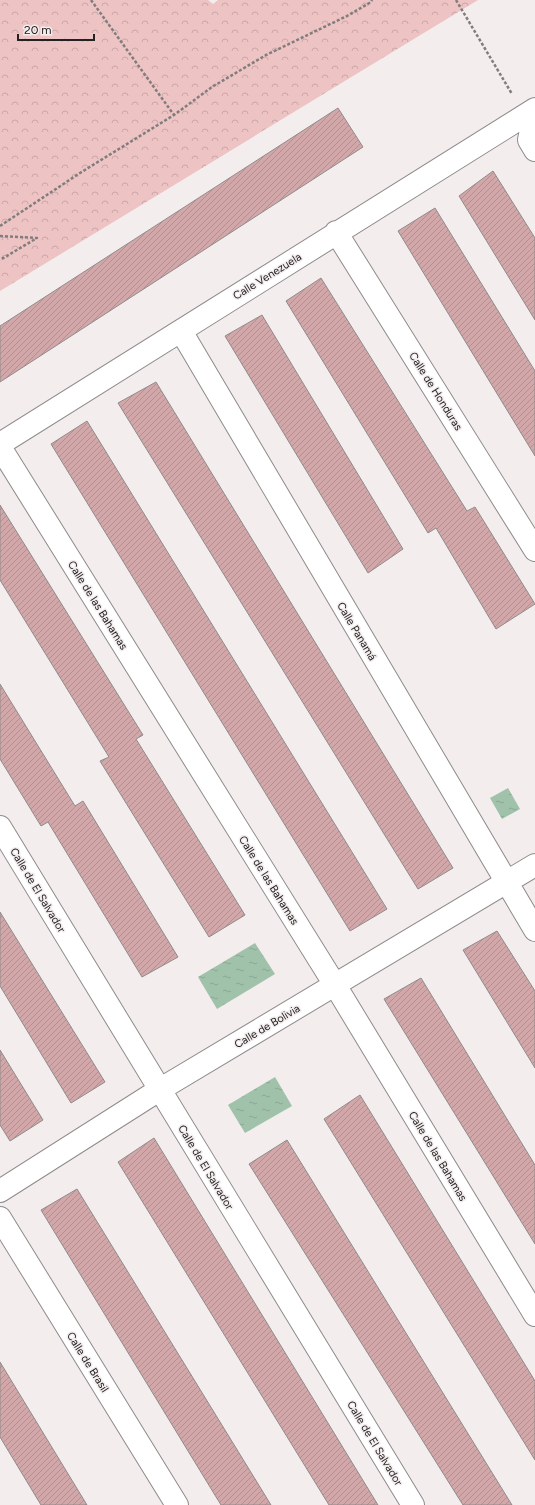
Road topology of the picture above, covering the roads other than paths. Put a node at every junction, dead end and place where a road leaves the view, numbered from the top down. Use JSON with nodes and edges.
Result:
{"nodes":[{"id":1,"x":532,"y":119,"type":"edge"},
{"id":2,"x":535,"y":150,"type":"edge"},
{"id":3,"x":336,"y":232,"type":"junction"},
{"id":4,"x":180,"y":331,"type":"junction"},
{"id":5,"x":0,"y":445,"type":"edge"},
{"id":6,"x":535,"y":550,"type":"edge"},
{"id":7,"x":0,"y":827,"type":"edge"},
{"id":8,"x":535,"y":865,"type":"edge"},
{"id":9,"x":506,"y":882,"type":"junction"},
{"id":10,"x":535,"y":930,"type":"edge"},
{"id":11,"x":335,"y":985,"type":"junction"},
{"id":12,"x":159,"y":1090,"type":"junction"},
{"id":13,"x":0,"y":1191,"type":"edge"},
{"id":14,"x":0,"y":1218,"type":"edge"},
{"id":15,"x":535,"y":1315,"type":"edge"},
{"id":16,"x":172,"y":1503,"type":"edge"},
{"id":17,"x":413,"y":1505,"type":"edge"}],
"edges":[{"from":1,"to":2,"type":"street"},
{"from":1,"to":3,"type":"street","name":"Calle Venezuela"},
{"from":3,"to":4,"type":"street","name":"Calle Venezuela"},
{"from":3,"to":6,"type":"street","name":"Calle de Honduras"},
{"from":4,"to":5,"type":"street","name":"Calle Venezuela"},
{"from":4,"to":9,"type":"street","name":"Calle Panamá"},
{"from":5,"to":11,"type":"street","name":"Calle de las Bahamas"},
{"from":7,"to":12,"type":"street","name":"Calle de El Salvador"},
{"from":8,"to":9,"type":"street","name":"Calle de Bolivia"},
{"from":9,"to":10,"type":"street","name":"Calle Panamá"},
{"from":9,"to":11,"type":"street","name":"Calle de Bolivia"},
{"from":11,"to":12,"type":"street","name":"Calle de Bolivia"},
{"from":11,"to":15,"type":"street","name":"Calle de las Bahamas"},
{"from":12,"to":13,"type":"street","name":"Calle de Bolivia"},
{"from":12,"to":17,"type":"street","name":"Calle de El Salvador"},
{"from":14,"to":16,"type":"street","name":"Calle de Brasil"}]}
